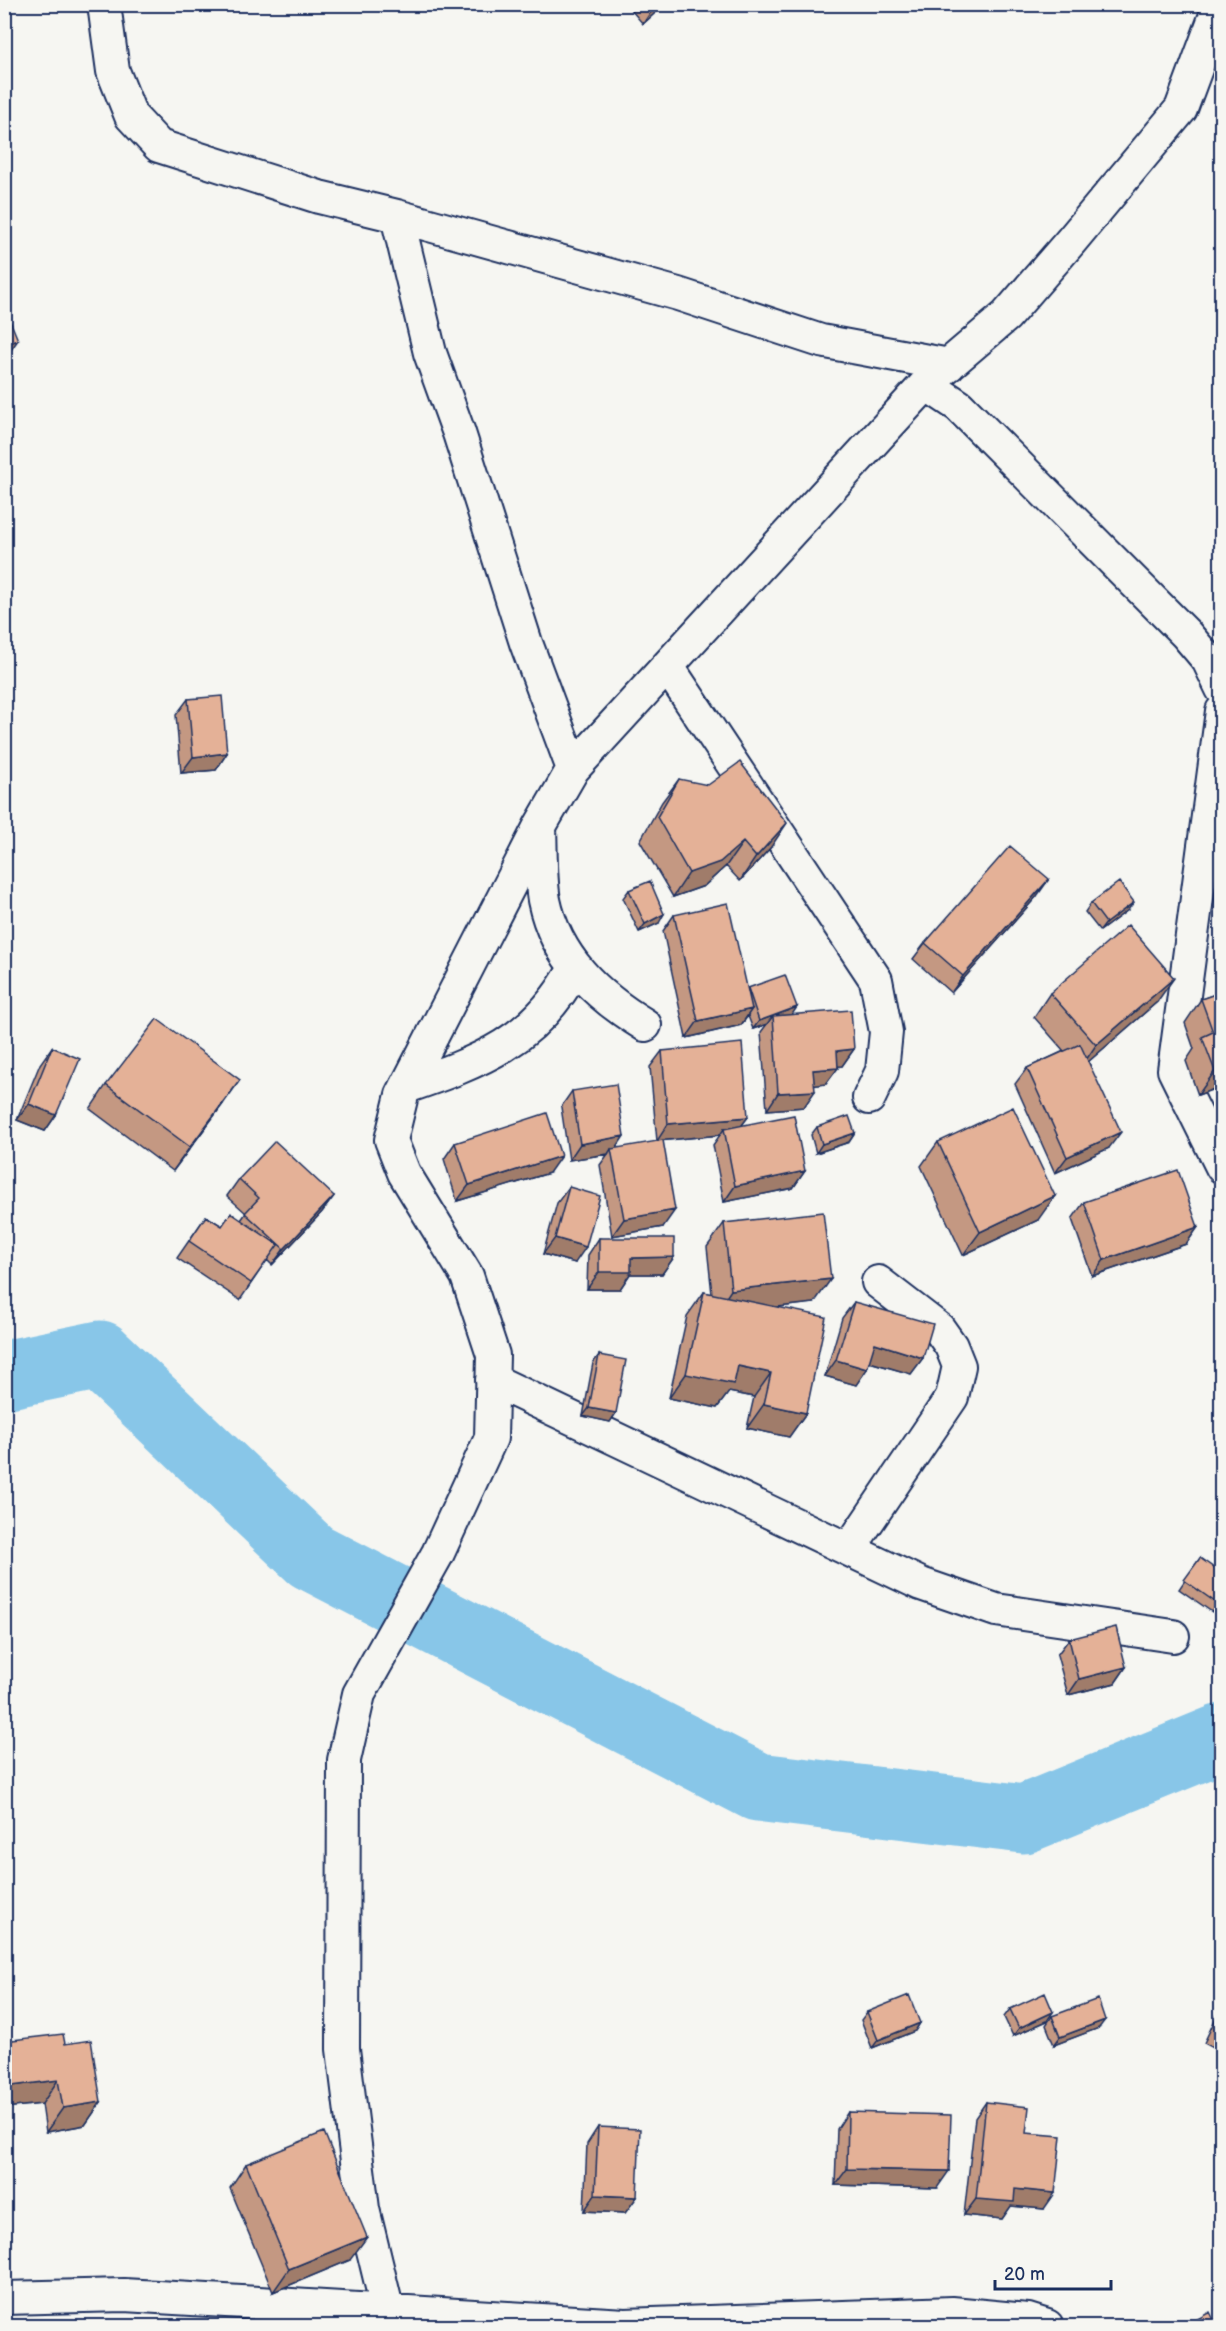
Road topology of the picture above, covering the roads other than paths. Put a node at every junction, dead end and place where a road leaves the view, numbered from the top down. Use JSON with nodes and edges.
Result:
{"nodes":[{"id":1,"x":104,"y":4,"type":"edge"},
{"id":2,"x":1220,"y":4,"type":"edge"},
{"id":3,"x":397,"y":216,"type":"junction"},
{"id":4,"x":937,"y":375,"type":"junction"},
{"id":5,"x":668,"y":667,"type":"junction"},
{"id":6,"x":1221,"y":689,"type":"edge"},
{"id":7,"x":1221,"y":711,"type":"edge"},
{"id":8,"x":573,"y":770,"type":"junction"},
{"id":9,"x":540,"y":826,"type":"junction"},
{"id":10,"x":575,"y":968,"type":"junction"},
{"id":11,"x":645,"y":1025,"type":"dead end"},
{"id":12,"x":406,"y":1087,"type":"junction"},
{"id":13,"x":869,"y":1098,"type":"dead end"},
{"id":14,"x":1221,"y":1167,"type":"edge"},
{"id":15,"x":878,"y":1282,"type":"dead end"},
{"id":16,"x":492,"y":1380,"type":"junction"},
{"id":17,"x":849,"y":1549,"type":"junction"},
{"id":18,"x":1173,"y":1636,"type":"dead end"},
{"id":19,"x":4,"y":2298,"type":"edge"},
{"id":20,"x":407,"y":2317,"type":"edge"},
{"id":21,"x":625,"y":2326,"type":"edge"},
{"id":22,"x":1047,"y":2326,"type":"edge"}],
"edges":[{"from":1,"to":3,"type":"street"},
{"from":2,"to":4,"type":"street"},
{"from":3,"to":4,"type":"street"},
{"from":3,"to":8,"type":"street"},
{"from":4,"to":5,"type":"street"},
{"from":4,"to":6,"type":"street"},
{"from":5,"to":8,"type":"street"},
{"from":5,"to":13,"type":"street"},
{"from":7,"to":14,"type":"street"},
{"from":8,"to":9,"type":"street"},
{"from":9,"to":10,"type":"street"},
{"from":9,"to":12,"type":"street"},
{"from":10,"to":11,"type":"street"},
{"from":10,"to":12,"type":"street"},
{"from":12,"to":16,"type":"street"},
{"from":15,"to":17,"type":"street"},
{"from":16,"to":17,"type":"street"},
{"from":16,"to":20,"type":"street"},
{"from":17,"to":18,"type":"street"},
{"from":19,"to":20,"type":"street"},
{"from":20,"to":21,"type":"street"},
{"from":21,"to":22,"type":"street"}]}
